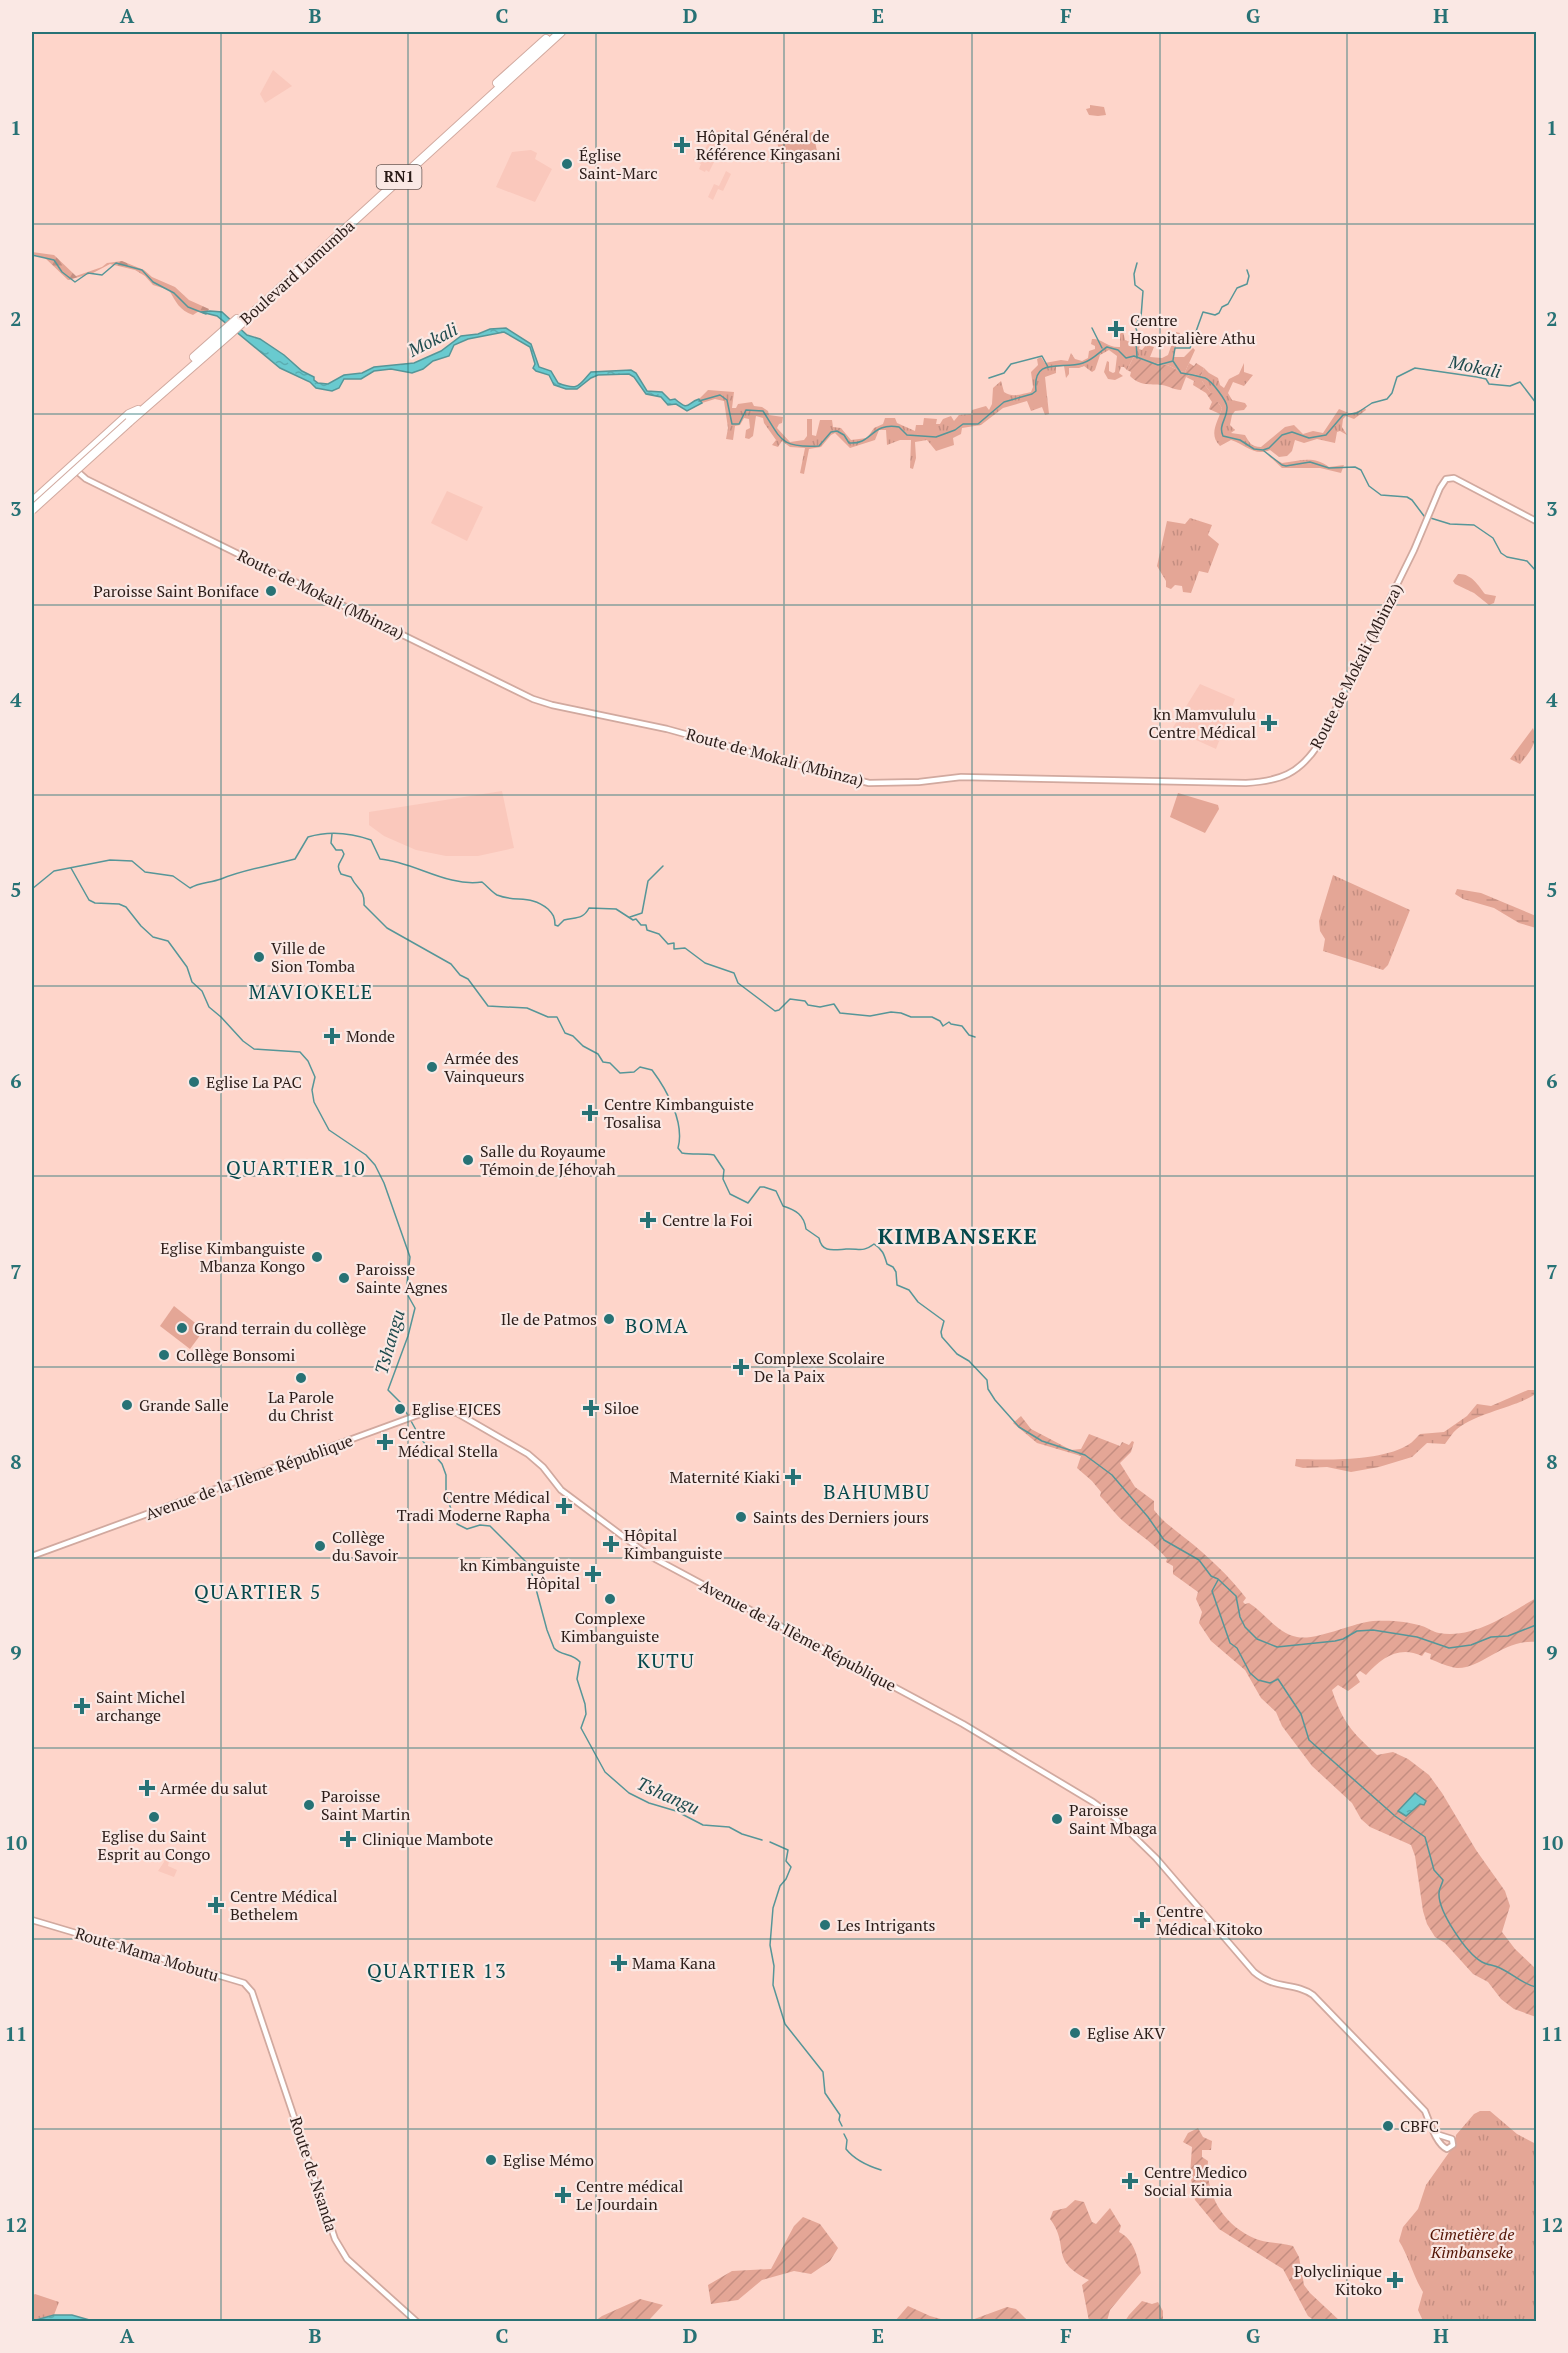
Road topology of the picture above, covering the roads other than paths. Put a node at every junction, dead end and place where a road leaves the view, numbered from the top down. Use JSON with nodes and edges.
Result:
{"nodes":[{"id":1,"x":553,"y":32,"type":"edge"},
{"id":2,"x":561,"y":32,"type":"edge"},
{"id":3,"x":515,"y":70,"type":"junction"},
{"id":4,"x":141,"y":410,"type":"junction"},
{"id":5,"x":128,"y":421,"type":"junction"},
{"id":6,"x":76,"y":462,"type":"junction"},
{"id":7,"x":78,"y":472,"type":"junction"},
{"id":8,"x":32,"y":503,"type":"edge"},
{"id":9,"x":32,"y":512,"type":"edge"},
{"id":10,"x":1536,"y":521,"type":"edge"},
{"id":11,"x":32,"y":1556,"type":"edge"},
{"id":12,"x":32,"y":1920,"type":"edge"},
{"id":13,"x":255,"y":1999,"type":"joint"},
{"id":14,"x":1436,"y":2134,"type":"junction"},
{"id":15,"x":1444,"y":2137,"type":"junction"},
{"id":16,"x":1441,"y":2143,"type":"junction"},
{"id":17,"x":417,"y":2322,"type":"edge"}],
"edges":[{"from":1,"to":3,"type":"highway","name":"Boulevard Lumumba","number":"RN1"},
{"from":2,"to":3,"type":"highway","name":"Boulevard Lumumba","number":"RN1"},
{"from":3,"to":4,"type":"highway","name":"Boulevard Lumumba","number":"RN1"},
{"from":4,"to":5,"type":"highway","name":"Boulevard Lumumba","number":"RN1"},
{"from":4,"to":6,"type":"highway"},
{"from":4,"to":7,"type":"highway"},
{"from":5,"to":8,"type":"highway","name":"Boulevard Lumumba","number":"RN1","bridge":true},
{"from":5,"to":9,"type":"highway","name":"Boulevard Lumumba","number":"RN1","bridge":true},
{"from":6,"to":7,"type":"street"},
{"from":6,"to":8,"type":"highway"},
{"from":7,"to":9,"type":"highway"},
{"from":7,"to":10,"type":"street","name":"Route de Mokali (Mbinza)"},
{"from":11,"to":14,"type":"street","name":"Avenue de la IIème République"},
{"from":12,"to":13,"type":"street","name":"Route Mama Mobutu"},
{"from":13,"to":17,"type":"street","name":"Route de Nsanda"},
{"from":14,"to":15,"type":"street"},
{"from":14,"to":16,"type":"street","name":"Avenue de la IIème République"},
{"from":15,"to":16,"type":"street"},
{"from":15,"to":16,"type":"street"}]}
